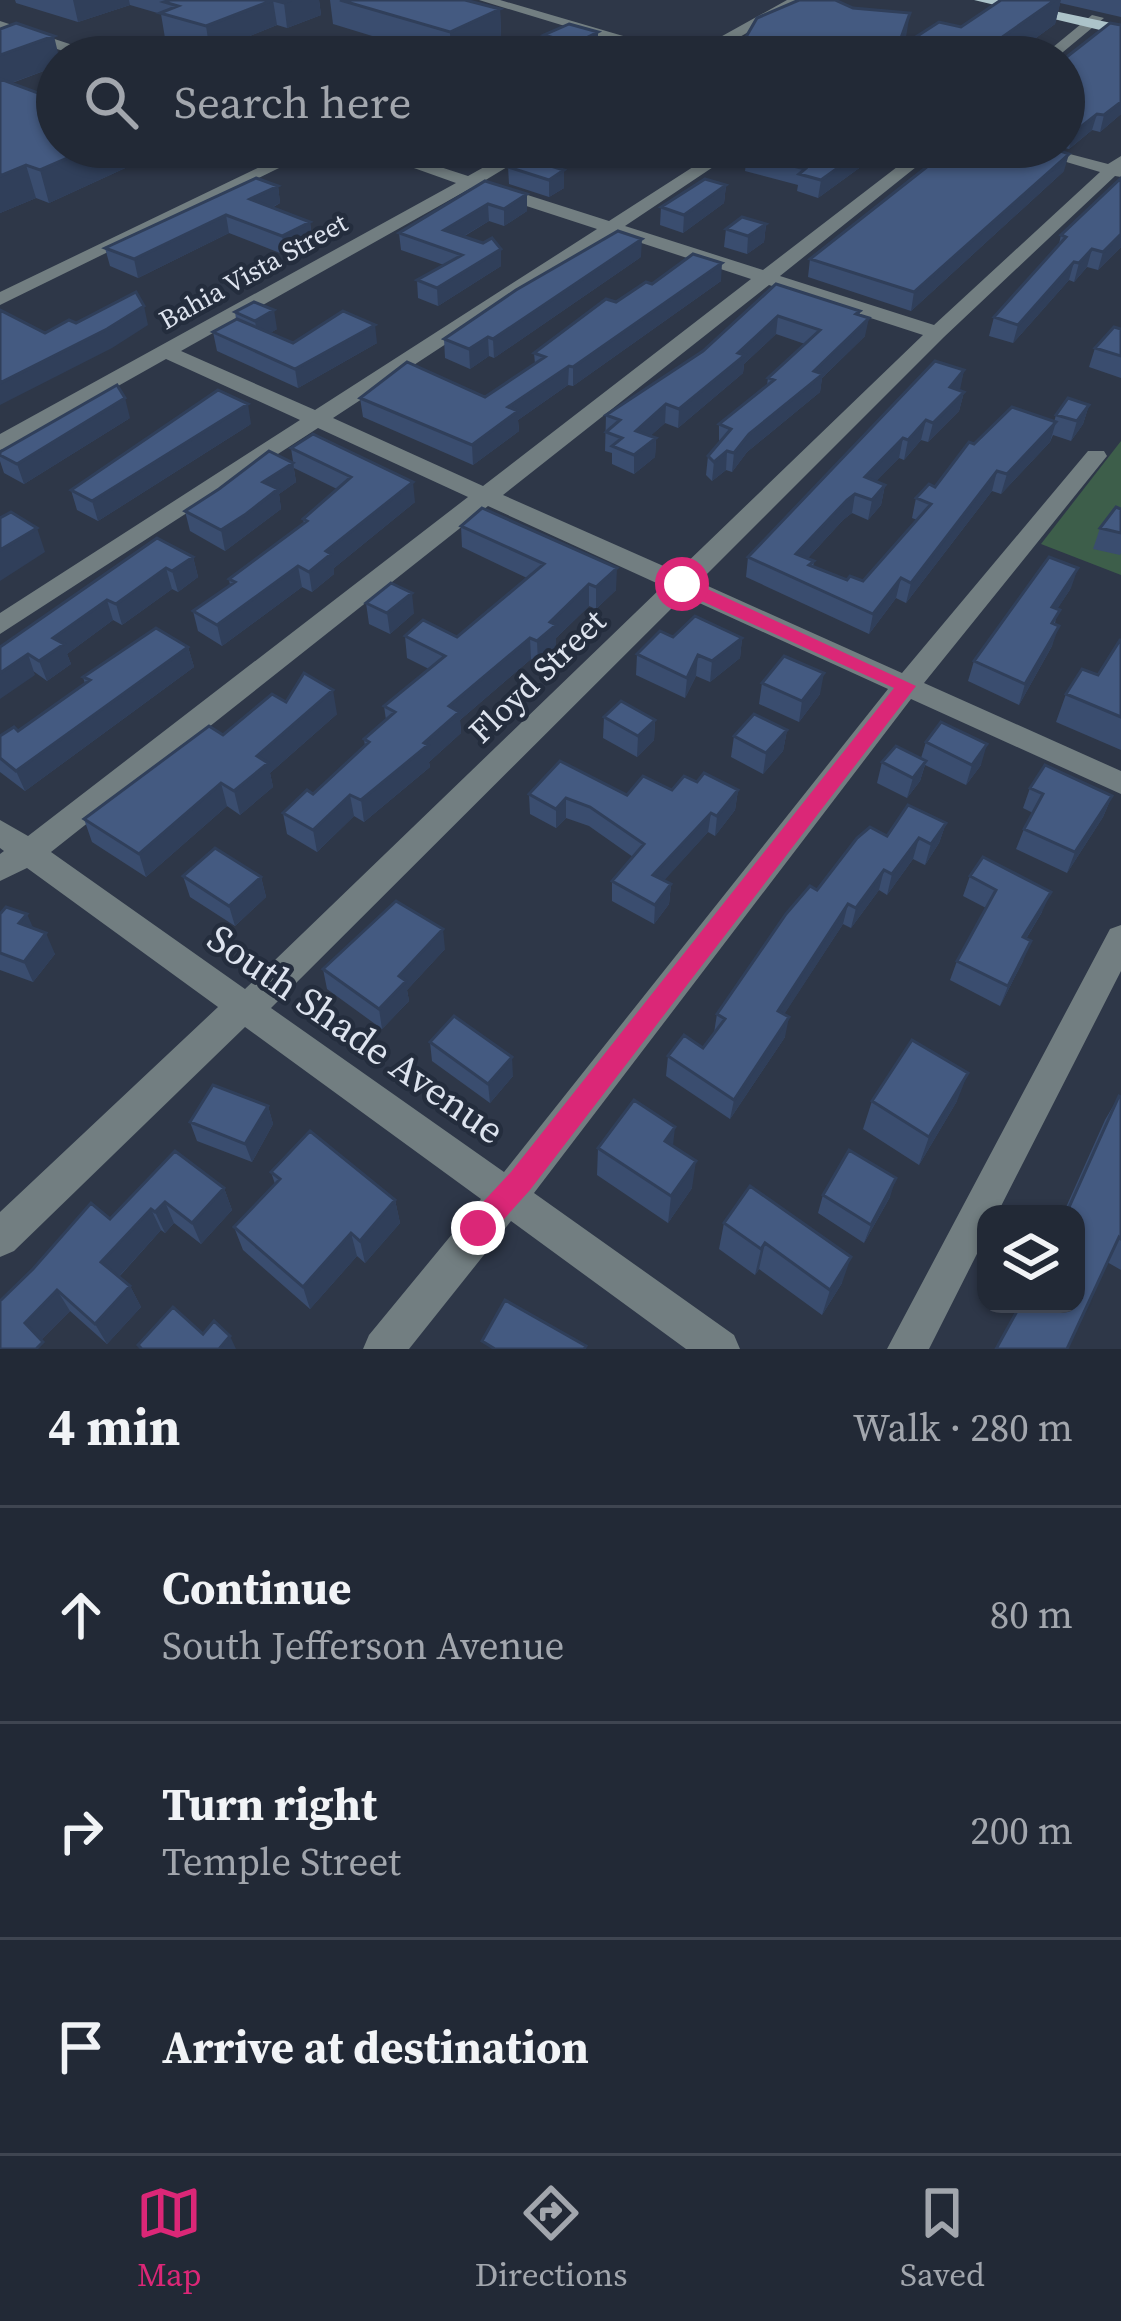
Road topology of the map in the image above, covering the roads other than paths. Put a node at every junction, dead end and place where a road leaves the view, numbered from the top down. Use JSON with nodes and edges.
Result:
{"nodes":[{"id":1,"x":486,"y":0,"type":"edge"},
{"id":2,"x":797,"y":0,"type":"edge"},
{"id":3,"x":981,"y":0,"type":"edge"},
{"id":4,"x":1012,"y":0,"type":"edge"},
{"id":5,"x":1094,"y":21,"type":"junction"},
{"id":6,"x":1121,"y":27,"type":"edge"},
{"id":7,"x":5,"y":30,"type":"edge"},
{"id":8,"x":610,"y":36,"type":"edge"},
{"id":9,"x":732,"y":36,"type":"edge"},
{"id":10,"x":1075,"y":36,"type":"edge"},
{"id":11,"x":36,"y":39,"type":"edge"},
{"id":12,"x":1085,"y":160,"type":"edge"},
{"id":13,"x":1118,"y":167,"type":"edge"},
{"id":14,"x":271,"y":168,"type":"edge"},
{"id":15,"x":426,"y":168,"type":"edge"},
{"id":16,"x":494,"y":168,"type":"edge"},
{"id":17,"x":703,"y":168,"type":"edge"},
{"id":18,"x":906,"y":168,"type":"edge"},
{"id":19,"x":469,"y":182,"type":"junction"},
{"id":20,"x":613,"y":227,"type":"junction"},
{"id":21,"x":766,"y":277,"type":"junction"},
{"id":22,"x":0,"y":299,"type":"edge"},
{"id":23,"x":937,"y":333,"type":"junction"},
{"id":24,"x":165,"y":351,"type":"junction"},
{"id":25,"x":316,"y":420,"type":"junction"},
{"id":26,"x":0,"y":443,"type":"edge"},
{"id":27,"x":1096,"y":456,"type":"dead end"},
{"id":28,"x":488,"y":496,"type":"junction"},
{"id":29,"x":682,"y":584,"type":"junction"},
{"id":30,"x":0,"y":625,"type":"edge"},
{"id":31,"x":906,"y":686,"type":"junction"},
{"id":32,"x":1121,"y":783,"type":"edge"},
{"id":33,"x":9,"y":850,"type":"edge"},
{"id":34,"x":1121,"y":939,"type":"edge"},
{"id":35,"x":244,"y":1008,"type":"junction"},
{"id":36,"x":507,"y":1193,"type":"junction"},
{"id":37,"x":0,"y":1238,"type":"edge"},
{"id":38,"x":383,"y":1349,"type":"edge"},
{"id":39,"x":720,"y":1349,"type":"edge"},
{"id":40,"x":907,"y":1349,"type":"edge"}],
"edges":[{"from":1,"to":8,"type":"street"},
{"from":2,"to":9,"type":"street"},
{"from":3,"to":5,"type":"main road"},
{"from":4,"to":5,"type":"main road"},
{"from":5,"to":6,"type":"main road"},
{"from":5,"to":10,"type":"street"},
{"from":7,"to":11,"type":"street"},
{"from":12,"to":13,"type":"street"},
{"from":13,"to":23,"type":"street","name":"Floyd Street"},
{"from":14,"to":22,"type":"street"},
{"from":15,"to":19,"type":"street"},
{"from":16,"to":19,"type":"street","name":"Bahia Vista Street"},
{"from":17,"to":20,"type":"street"},
{"from":18,"to":21,"type":"street"},
{"from":19,"to":20,"type":"street"},
{"from":19,"to":24,"type":"street","name":"Bahia Vista Street"},
{"from":20,"to":21,"type":"street"},
{"from":20,"to":25,"type":"street"},
{"from":21,"to":23,"type":"street"},
{"from":21,"to":28,"type":"street"},
{"from":23,"to":29,"type":"street","name":"Floyd Street"},
{"from":24,"to":25,"type":"street"},
{"from":24,"to":26,"type":"street","name":"Bahia Vista Street"},
{"from":25,"to":28,"type":"street"},
{"from":25,"to":30,"type":"street"},
{"from":27,"to":31,"type":"street"},
{"from":28,"to":29,"type":"street"},
{"from":28,"to":33,"type":"street"},
{"from":29,"to":31,"type":"street"},
{"from":29,"to":35,"type":"street","name":"Floyd Street"},
{"from":31,"to":32,"type":"street"},
{"from":31,"to":36,"type":"street"},
{"from":33,"to":35,"type":"street","name":"South Shade Avenue"},
{"from":34,"to":40,"type":"street"},
{"from":35,"to":36,"type":"street","name":"South Shade Avenue"},
{"from":35,"to":37,"type":"street","name":"Floyd Street"},
{"from":36,"to":38,"type":"street"},
{"from":36,"to":39,"type":"street","name":"South Shade Avenue"}]}
